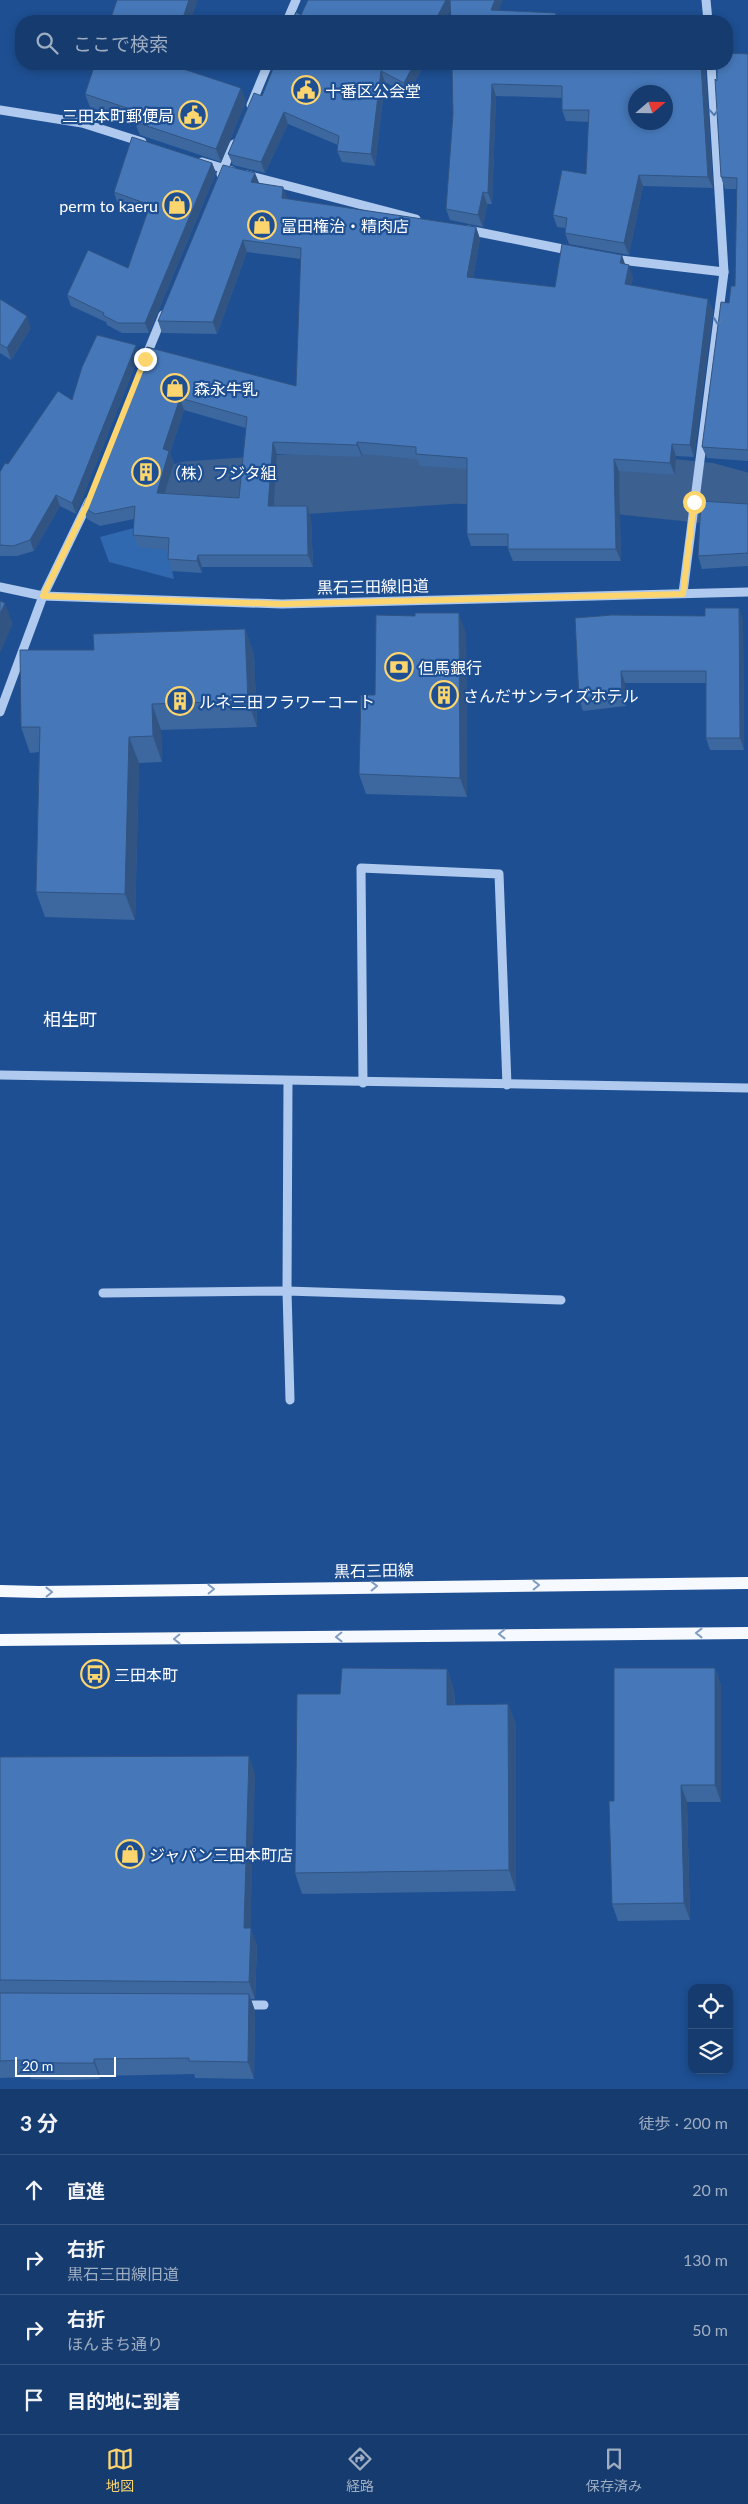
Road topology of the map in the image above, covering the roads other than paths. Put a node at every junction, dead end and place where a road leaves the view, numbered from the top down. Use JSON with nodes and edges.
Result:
{"nodes":[{"id":1,"x":296,"y":0,"type":"edge"},
{"id":2,"x":706,"y":0,"type":"edge"},
{"id":3,"x":290,"y":15,"type":"edge"},
{"id":4,"x":707,"y":15,"type":"edge"},
{"id":5,"x":265,"y":70,"type":"edge"},
{"id":6,"x":710,"y":70,"type":"edge"},
{"id":7,"x":0,"y":110,"type":"edge"},
{"id":8,"x":246,"y":116,"type":"edge"},
{"id":9,"x":238,"y":134,"type":"edge"},
{"id":10,"x":148,"y":144,"type":"edge"},
{"id":11,"x":195,"y":160,"type":"edge"},
{"id":12,"x":223,"y":169,"type":"junction"},
{"id":13,"x":216,"y":187,"type":"edge"},
{"id":14,"x":426,"y":222,"type":"edge"},
{"id":15,"x":454,"y":228,"type":"edge"},
{"id":16,"x":584,"y":253,"type":"edge"},
{"id":17,"x":602,"y":257,"type":"edge"},
{"id":18,"x":724,"y":272,"type":"junction"},
{"id":19,"x":167,"y":305,"type":"edge"},
{"id":20,"x":141,"y":368,"type":"edge"},
{"id":21,"x":94,"y":489,"type":"edge"},
{"id":22,"x":0,"y":587,"type":"edge"},
{"id":23,"x":748,"y":592,"type":"edge"},
{"id":24,"x":683,"y":594,"type":"junction"},
{"id":25,"x":43,"y":596,"type":"junction"},
{"id":26,"x":0,"y":712,"type":"edge"},
{"id":27,"x":0,"y":1075,"type":"edge"},
{"id":28,"x":288,"y":1082,"type":"junction"},
{"id":29,"x":363,"y":1083,"type":"junction"},
{"id":30,"x":507,"y":1085,"type":"junction"},
{"id":31,"x":748,"y":1088,"type":"edge"},
{"id":32,"x":287,"y":1291,"type":"junction"},
{"id":33,"x":103,"y":1293,"type":"dead end"},
{"id":34,"x":561,"y":1300,"type":"dead end"},
{"id":35,"x":290,"y":1400,"type":"dead end"},
{"id":36,"x":748,"y":1582,"type":"edge"},
{"id":37,"x":0,"y":1591,"type":"edge"},
{"id":38,"x":748,"y":1632,"type":"edge"},
{"id":39,"x":0,"y":1640,"type":"edge"},
{"id":40,"x":235,"y":2004,"type":"edge"},
{"id":41,"x":264,"y":2005,"type":"dead end"}],
"edges":[{"from":1,"to":3,"type":"street"},
{"from":2,"to":4,"type":"street"},
{"from":5,"to":8,"type":"street"},
{"from":6,"to":18,"type":"street","one_way":true},
{"from":7,"to":10,"type":"street"},
{"from":9,"to":12,"type":"street"},
{"from":11,"to":12,"type":"street"},
{"from":12,"to":13,"type":"street"},
{"from":12,"to":14,"type":"street"},
{"from":15,"to":16,"type":"street"},
{"from":17,"to":18,"type":"street"},
{"from":18,"to":24,"type":"street","one_way":true},
{"from":19,"to":20,"type":"street"},
{"from":21,"to":25,"type":"street"},
{"from":22,"to":25,"type":"street","name":"黒石三田線旧道"},
{"from":23,"to":24,"type":"street","name":"黒石三田線旧道"},
{"from":24,"to":25,"type":"street","name":"黒石三田線旧道"},
{"from":25,"to":26,"type":"street"},
{"from":27,"to":28,"type":"street"},
{"from":28,"to":29,"type":"street"},
{"from":28,"to":32,"type":"street"},
{"from":29,"to":30,"type":"street"},
{"from":29,"to":30,"type":"street"},
{"from":30,"to":31,"type":"street"},
{"from":32,"to":33,"type":"street"},
{"from":32,"to":34,"type":"street"},
{"from":32,"to":35,"type":"street"},
{"from":37,"to":36,"type":"main road","name":"黒石三田線","one_way":true},
{"from":38,"to":39,"type":"main road","one_way":true},
{"from":40,"to":41,"type":"street"}]}
